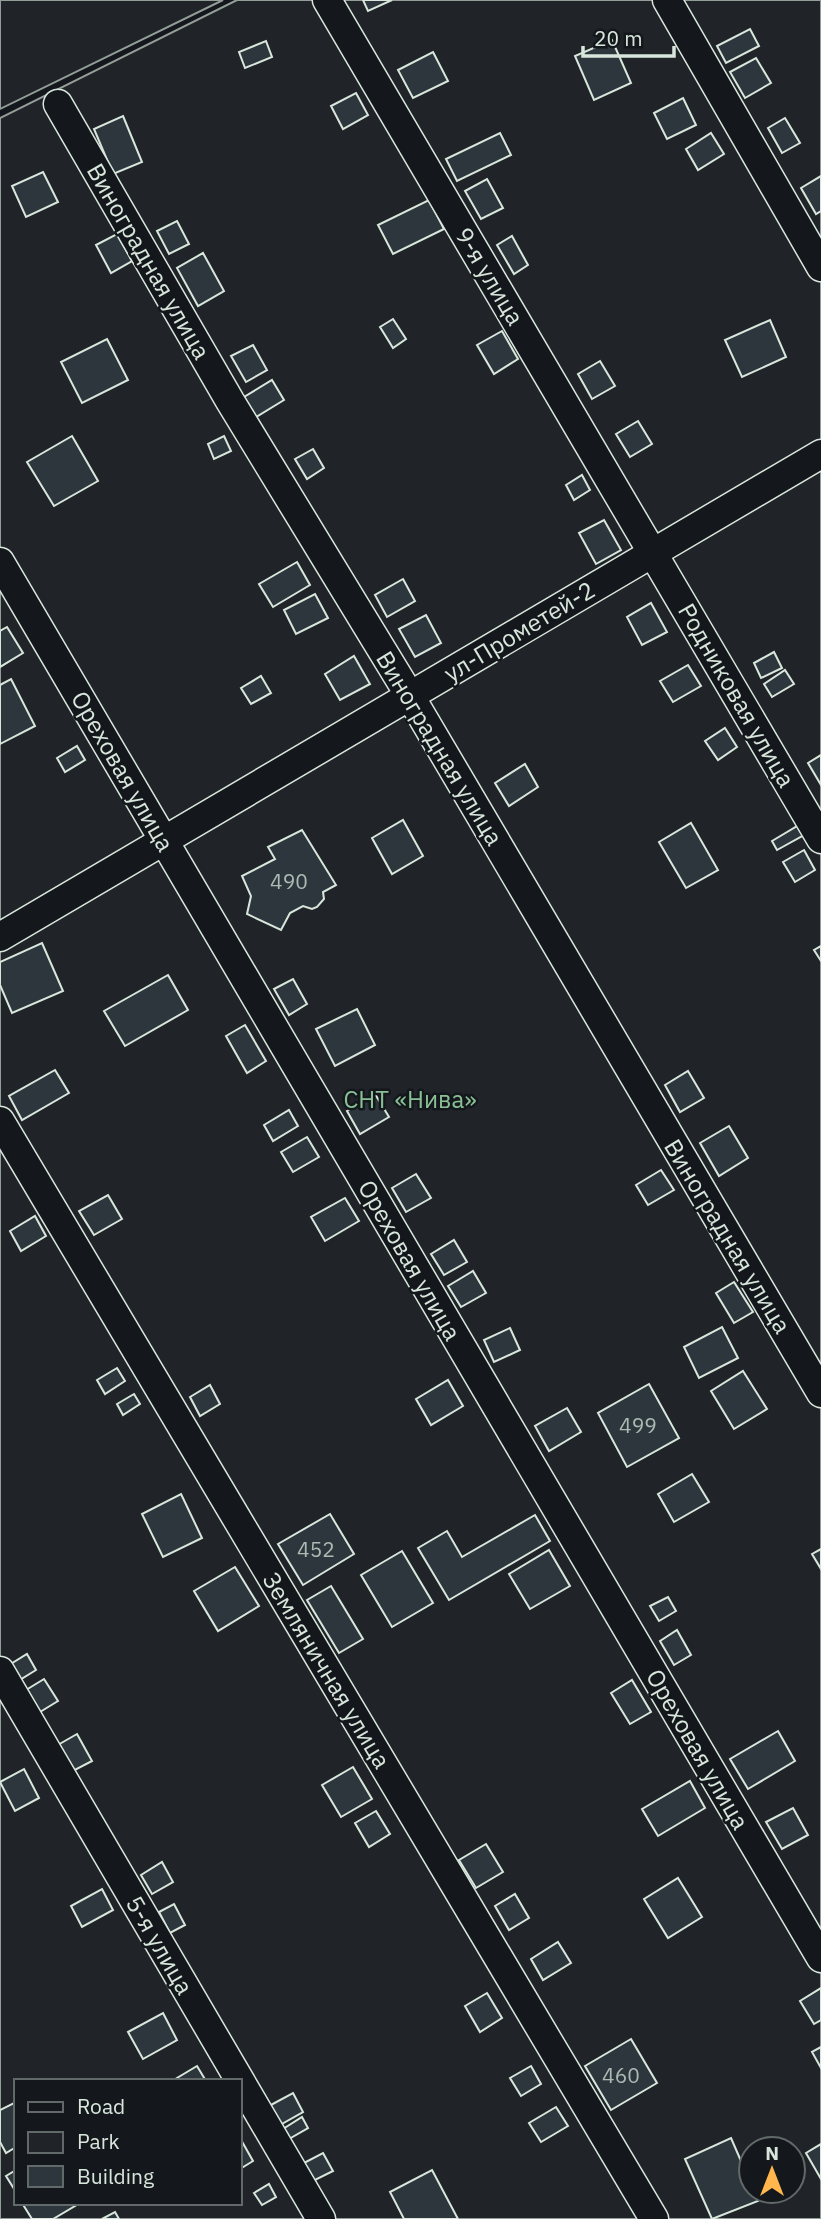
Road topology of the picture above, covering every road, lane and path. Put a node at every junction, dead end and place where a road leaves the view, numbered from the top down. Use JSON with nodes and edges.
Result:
{"nodes":[{"id":1,"x":327,"y":0,"type":"edge"},
{"id":2,"x":667,"y":0,"type":"edge"},
{"id":3,"x":58,"y":104,"type":"dead end"},
{"id":4,"x":821,"y":267,"type":"edge"},
{"id":5,"x":821,"y":454,"type":"edge"},
{"id":6,"x":653,"y":552,"type":"junction"},
{"id":7,"x":0,"y":562,"type":"edge"},
{"id":8,"x":410,"y":696,"type":"junction"},
{"id":9,"x":821,"y":839,"type":"edge"},
{"id":10,"x":163,"y":841,"type":"junction"},
{"id":11,"x":0,"y":937,"type":"edge"},
{"id":12,"x":0,"y":1122,"type":"edge"},
{"id":13,"x":821,"y":1393,"type":"edge"},
{"id":14,"x":0,"y":1671,"type":"edge"},
{"id":15,"x":821,"y":1958,"type":"edge"},
{"id":16,"x":239,"y":2079,"type":"edge"},
{"id":17,"x":242,"y":2084,"type":"edge"},
{"id":18,"x":321,"y":2219,"type":"edge"},
{"id":19,"x":654,"y":2219,"type":"edge"}],
"edges":[{"from":1,"to":6,"type":"street","name":"9-я улица"},
{"from":2,"to":4,"type":"street"},
{"from":3,"to":8,"type":"street","name":"Виноградная улица"},
{"from":5,"to":6,"type":"street","name":"ул-Прометей-2"},
{"from":6,"to":8,"type":"street","name":"ул-Прометей-2"},
{"from":6,"to":9,"type":"street","name":"Родниковая улица"},
{"from":7,"to":10,"type":"street","name":"Ореховая улица"},
{"from":8,"to":10,"type":"street","name":"ул-Прометей-2"},
{"from":8,"to":13,"type":"street","name":"Виноградная улица"},
{"from":10,"to":11,"type":"street","name":"ул-Прометей-2"},
{"from":10,"to":15,"type":"street","name":"Ореховая улица"},
{"from":12,"to":19,"type":"street","name":"Земляничная улица"},
{"from":14,"to":16,"type":"street","name":"5-я улица"},
{"from":17,"to":18,"type":"street","name":"5-я улица"}]}
